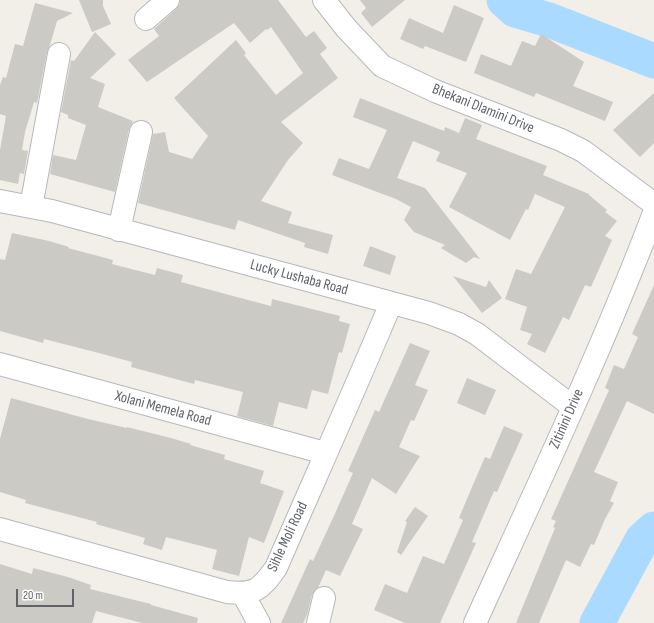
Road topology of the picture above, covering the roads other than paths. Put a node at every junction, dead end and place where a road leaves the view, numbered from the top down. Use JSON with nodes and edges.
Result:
{"nodes":[{"id":1,"x":168,"y":0,"type":"edge"},
{"id":2,"x":324,"y":0,"type":"edge"},
{"id":3,"x":146,"y":19,"type":"dead end"},
{"id":4,"x":59,"y":54,"type":"dead end"},
{"id":5,"x":141,"y":132,"type":"dead end"},
{"id":6,"x":0,"y":201,"type":"edge"},
{"id":7,"x":654,"y":204,"type":"edge"},
{"id":8,"x":31,"y":207,"type":"junction"},
{"id":9,"x":654,"y":213,"type":"edge"},
{"id":10,"x":119,"y":230,"type":"junction"},
{"id":11,"x":391,"y":303,"type":"junction"},
{"id":12,"x":0,"y":364,"type":"edge"},
{"id":13,"x":573,"y":407,"type":"junction"},
{"id":14,"x":325,"y":453,"type":"junction"},
{"id":15,"x":0,"y":529,"type":"edge"},
{"id":16,"x":243,"y":594,"type":"junction"},
{"id":17,"x":324,"y":598,"type":"dead end"},
{"id":18,"x":260,"y":623,"type":"edge"},
{"id":19,"x":318,"y":623,"type":"edge"},
{"id":20,"x":475,"y":623,"type":"edge"}],
"edges":[{"from":1,"to":3,"type":"street"},
{"from":2,"to":7,"type":"street","name":"Bhekani Dlamini Drive"},
{"from":4,"to":8,"type":"street"},
{"from":5,"to":10,"type":"street"},
{"from":6,"to":8,"type":"street","name":"Lucky Lushaba Road"},
{"from":8,"to":10,"type":"street","name":"Lucky Lushaba Road"},
{"from":9,"to":13,"type":"street","name":"Zitinini Drive"},
{"from":10,"to":11,"type":"street","name":"Lucky Lushaba Road"},
{"from":11,"to":13,"type":"street","name":"Lucky Lushaba Road"},
{"from":11,"to":14,"type":"street","name":"Sihle Moli Road"},
{"from":12,"to":14,"type":"street","name":"Xolani Memela Road"},
{"from":13,"to":20,"type":"street","name":"Zitinini Drive"},
{"from":14,"to":16,"type":"street","name":"Sihle Moli Road"},
{"from":15,"to":16,"type":"street"},
{"from":16,"to":18,"type":"street"},
{"from":17,"to":19,"type":"street"}]}
